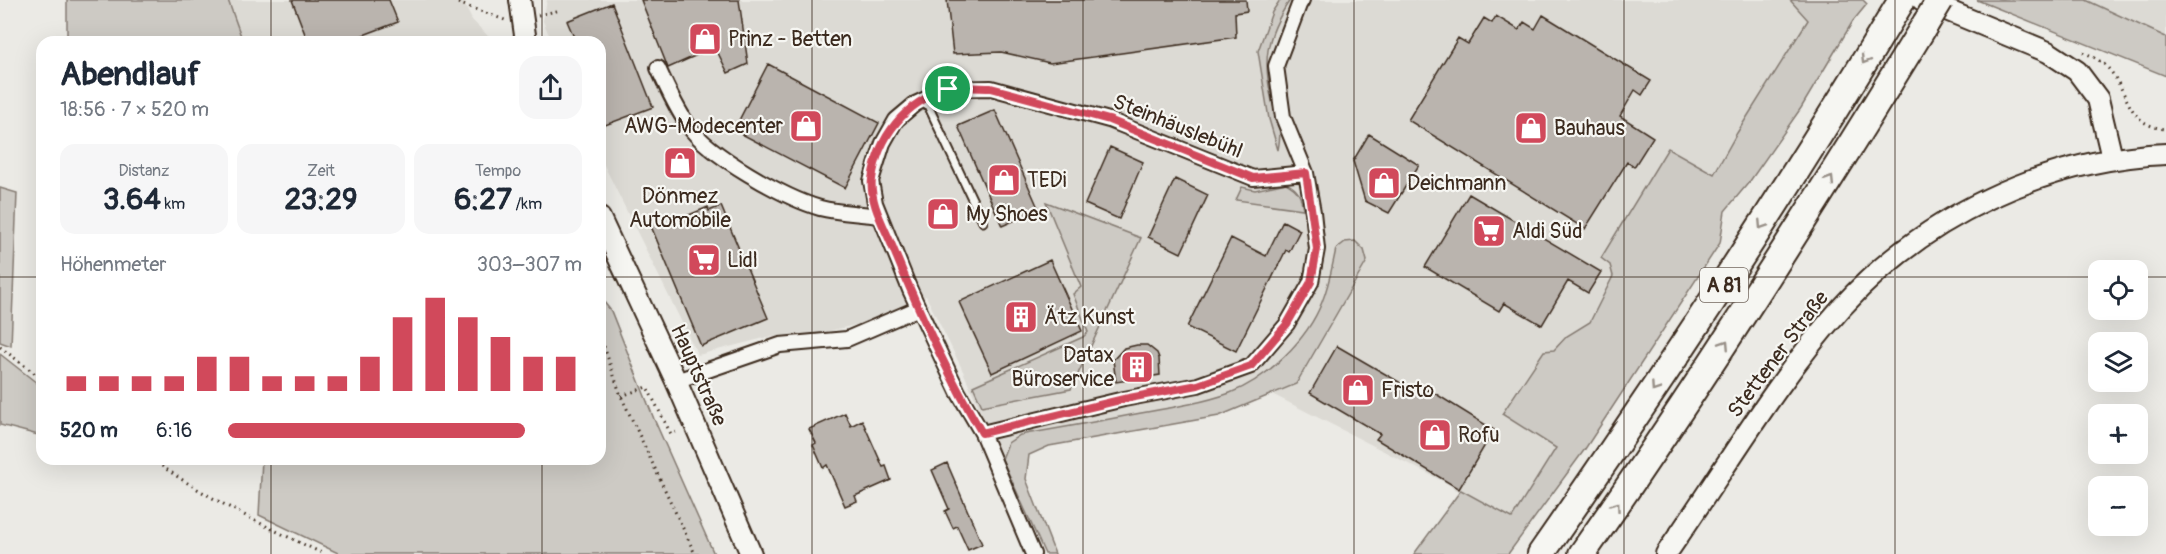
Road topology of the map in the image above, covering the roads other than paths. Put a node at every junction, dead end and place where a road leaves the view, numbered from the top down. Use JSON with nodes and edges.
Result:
{"nodes":[{"id":1,"x":520,"y":0,"type":"edge"},
{"id":2,"x":1302,"y":0,"type":"edge"},
{"id":3,"x":1940,"y":0,"type":"edge"},
{"id":4,"x":1899,"y":5,"type":"edge"},
{"id":5,"x":1924,"y":11,"type":"edge"},
{"id":6,"x":525,"y":36,"type":"edge"},
{"id":7,"x":658,"y":68,"type":"dead end"},
{"id":8,"x":925,"y":98,"type":"junction"},
{"id":9,"x":2166,"y":154,"type":"edge"},
{"id":10,"x":2112,"y":158,"type":"junction"},
{"id":11,"x":1306,"y":173,"type":"junction"},
{"id":12,"x":879,"y":216,"type":"junction"},
{"id":13,"x":983,"y":222,"type":"dead end"},
{"id":14,"x":606,"y":231,"type":"edge"},
{"id":15,"x":919,"y":308,"type":"junction"},
{"id":16,"x":676,"y":381,"type":"junction"},
{"id":17,"x":982,"y":433,"type":"junction"},
{"id":18,"x":751,"y":554,"type":"edge"},
{"id":19,"x":1033,"y":554,"type":"edge"},
{"id":20,"x":1541,"y":554,"type":"edge"},
{"id":21,"x":1582,"y":554,"type":"edge"},
{"id":22,"x":1666,"y":554,"type":"edge"}],
"edges":[{"from":1,"to":6,"type":"street"},
{"from":2,"to":11,"type":"street"},
{"from":3,"to":5,"type":"highway","number":"A 81","bridge":true},
{"from":4,"to":20,"type":"highway","number":"A 81","one_way":true},
{"from":5,"to":10,"type":"street"},
{"from":21,"to":5,"type":"highway","number":"A 81","one_way":true},
{"from":7,"to":12,"type":"street"},
{"from":8,"to":11,"type":"street","name":"Steinhäuslebühl"},
{"from":8,"to":12,"type":"street","name":"Steinhäuslebühl"},
{"from":8,"to":13,"type":"lane"},
{"from":9,"to":10,"type":"street","name":"Stettener Straße"},
{"from":10,"to":22,"type":"street","name":"Stettener Straße"},
{"from":11,"to":17,"type":"street"},
{"from":12,"to":15,"type":"street","name":"Steinhäuslebühl"},
{"from":14,"to":16,"type":"street","name":"Hauptstraße"},
{"from":15,"to":16,"type":"street"},
{"from":15,"to":17,"type":"street","name":"Steinhäuslebühl"},
{"from":16,"to":18,"type":"street","name":"Hauptstraße"},
{"from":17,"to":19,"type":"street","name":"Steinhäuslebühl"}]}
